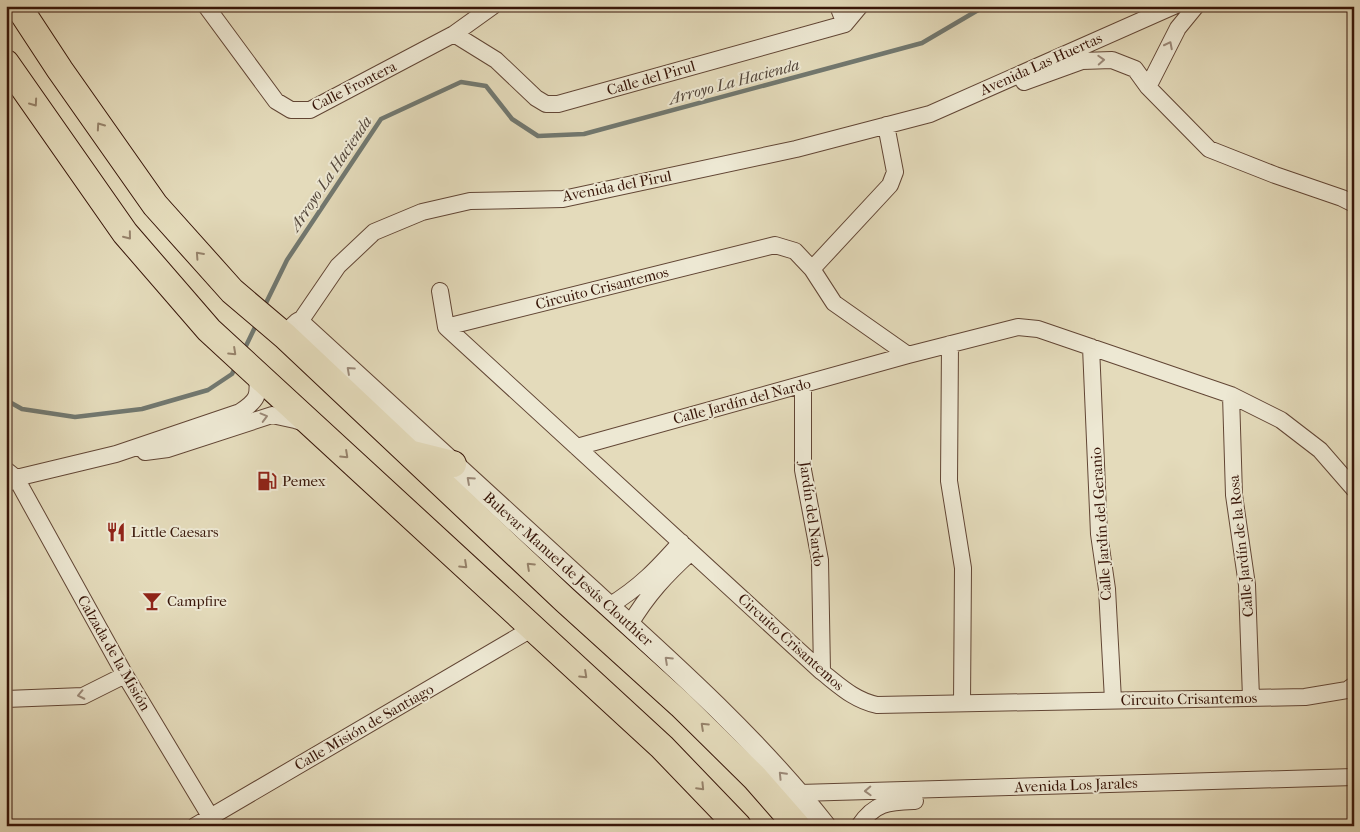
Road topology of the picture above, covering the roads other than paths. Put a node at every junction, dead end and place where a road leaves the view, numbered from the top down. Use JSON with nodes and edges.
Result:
{"nodes":[{"id":1,"x":18,"y":6,"type":"edge"},
{"id":2,"x":206,"y":6,"type":"edge"},
{"id":3,"x":493,"y":6,"type":"edge"},
{"id":4,"x":838,"y":6,"type":"edge"},
{"id":5,"x":860,"y":6,"type":"edge"},
{"id":6,"x":1174,"y":6,"type":"edge"},
{"id":7,"x":1196,"y":6,"type":"edge"},
{"id":8,"x":845,"y":24,"type":"junction"},
{"id":9,"x":454,"y":34,"type":"junction"},
{"id":10,"x":6,"y":63,"type":"edge"},
{"id":11,"x":1148,"y":87,"type":"junction"},
{"id":12,"x":973,"y":94,"type":"junction"},
{"id":13,"x":886,"y":125,"type":"junction"},
{"id":14,"x":1354,"y":204,"type":"edge"},
{"id":15,"x":812,"y":269,"type":"junction"},
{"id":16,"x":440,"y":291,"type":"dead end"},
{"id":17,"x":446,"y":327,"type":"junction"},
{"id":18,"x":284,"y":328,"type":"junction"},
{"id":19,"x":950,"y":344,"type":"junction"},
{"id":20,"x":1091,"y":347,"type":"junction"},
{"id":21,"x":908,"y":355,"type":"junction"},
{"id":22,"x":257,"y":375,"type":"junction"},
{"id":23,"x":803,"y":385,"type":"junction"},
{"id":24,"x":1231,"y":395,"type":"junction"},
{"id":25,"x":319,"y":430,"type":"junction"},
{"id":26,"x":577,"y":447,"type":"junction"},
{"id":27,"x":116,"y":454,"type":"junction"},
{"id":28,"x":410,"y":454,"type":"junction"},
{"id":29,"x":453,"y":464,"type":"junction"},
{"id":30,"x":10,"y":477,"type":"edge"},
{"id":31,"x":1354,"y":489,"type":"edge"},
{"id":32,"x":686,"y":547,"type":"junction"},
{"id":33,"x":609,"y":606,"type":"junction"},
{"id":34,"x":630,"y":624,"type":"junction"},
{"id":35,"x":533,"y":628,"type":"junction"},
{"id":36,"x":822,"y":672,"type":"junction"},
{"id":37,"x":125,"y":675,"type":"junction"},
{"id":38,"x":1354,"y":685,"type":"edge"},
{"id":39,"x":1251,"y":698,"type":"junction"},
{"id":40,"x":6,"y":699,"type":"edge"},
{"id":41,"x":1113,"y":700,"type":"junction"},
{"id":42,"x":962,"y":703,"type":"junction"},
{"id":43,"x":1354,"y":777,"type":"edge"},
{"id":44,"x":1354,"y":788,"type":"edge"},
{"id":45,"x":799,"y":793,"type":"junction"},
{"id":46,"x":214,"y":822,"type":"edge"},
{"id":47,"x":195,"y":826,"type":"edge"},
{"id":48,"x":738,"y":826,"type":"edge"},
{"id":49,"x":797,"y":826,"type":"edge"},
{"id":50,"x":825,"y":826,"type":"edge"},
{"id":51,"x":859,"y":826,"type":"edge"}],
"edges":[{"from":18,"to":1,"type":"main road","one_way":true},
{"from":2,"to":9,"type":"street","name":"Calle Frontera"},
{"from":3,"to":9,"type":"street","name":"Calle Frontera"},
{"from":4,"to":8,"type":"street"},
{"from":5,"to":8,"type":"street"},
{"from":6,"to":12,"type":"street","name":"Avenida Las Huertas"},
{"from":11,"to":7,"type":"street","one_way":true},
{"from":8,"to":9,"type":"street","name":"Calle del Pirul"},
{"from":10,"to":22,"type":"main road","one_way":true},
{"from":12,"to":11,"type":"street","name":"Avenida Las Huertas","one_way":true},
{"from":11,"to":14,"type":"street","name":"Avenida Las Huertas"},
{"from":12,"to":13,"type":"street","name":"Avenida del Pirul"},
{"from":13,"to":15,"type":"street"},
{"from":13,"to":18,"type":"street","name":"Avenida del Pirul"},
{"from":15,"to":17,"type":"street","name":"Circuito Crisantemos"},
{"from":15,"to":21,"type":"street","name":"Circuito Crisantemos"},
{"from":16,"to":17,"type":"street"},
{"from":17,"to":26,"type":"street","name":"Circuito Crisantemos"},
{"from":18,"to":28,"type":"main road"},
{"from":29,"to":18,"type":"street","name":"Bulevar Manuel de Jesús Clouthier","one_way":true},
{"from":19,"to":20,"type":"street"},
{"from":19,"to":21,"type":"street"},
{"from":19,"to":42,"type":"street"},
{"from":20,"to":24,"type":"street"},
{"from":20,"to":41,"type":"street","name":"Calle Jardín del Geranio"},
{"from":21,"to":23,"type":"street","name":"Calle Jardín del Nardo"},
{"from":22,"to":25,"type":"main road"},
{"from":22,"to":27,"type":"street"},
{"from":23,"to":26,"type":"street","name":"Calle Jardín del Nardo"},
{"from":23,"to":36,"type":"street","name":"Jardín del Nardo"},
{"from":24,"to":31,"type":"street"},
{"from":24,"to":39,"type":"street","name":"Calle Jardín de la Rosa"},
{"from":27,"to":25,"type":"street","one_way":true},
{"from":25,"to":35,"type":"main road","one_way":true},
{"from":26,"to":32,"type":"street","name":"Circuito Crisantemos"},
{"from":27,"to":30,"type":"street"},
{"from":28,"to":29,"type":"main road"},
{"from":49,"to":28,"type":"main road","one_way":true},
{"from":33,"to":29,"type":"street","name":"Bulevar Manuel de Jesús Clouthier","one_way":true},
{"from":30,"to":37,"type":"street","name":"Calzada de la Misión"},
{"from":32,"to":33,"type":"street"},
{"from":32,"to":34,"type":"street"},
{"from":32,"to":36,"type":"street","name":"Circuito Crisantemos"},
{"from":33,"to":34,"type":"street","name":"Bulevar Manuel de Jesús Clouthier"},
{"from":45,"to":34,"type":"street","name":"Bulevar Manuel de Jesús Clouthier","one_way":true},
{"from":35,"to":46,"type":"street","name":"Calle Misión de Santiago"},
{"from":35,"to":48,"type":"main road","one_way":true},
{"from":36,"to":42,"type":"street","name":"Circuito Crisantemos"},
{"from":37,"to":40,"type":"street","one_way":true},
{"from":37,"to":46,"type":"street","name":"Calzada de la Misión"},
{"from":38,"to":39,"type":"street","name":"Circuito Crisantemos"},
{"from":39,"to":41,"type":"street","name":"Circuito Crisantemos"},
{"from":41,"to":42,"type":"street","name":"Circuito Crisantemos"},
{"from":43,"to":45,"type":"street","name":"Avenida Los Jarales","one_way":true},
{"from":44,"to":51,"type":"street","name":"Avenida Los Jarales"},
{"from":45,"to":50,"type":"street","name":"Bulevar Manuel de Jesús Clouthier"},
{"from":46,"to":47,"type":"street","name":"Calle Misión de Santiago"}]}
